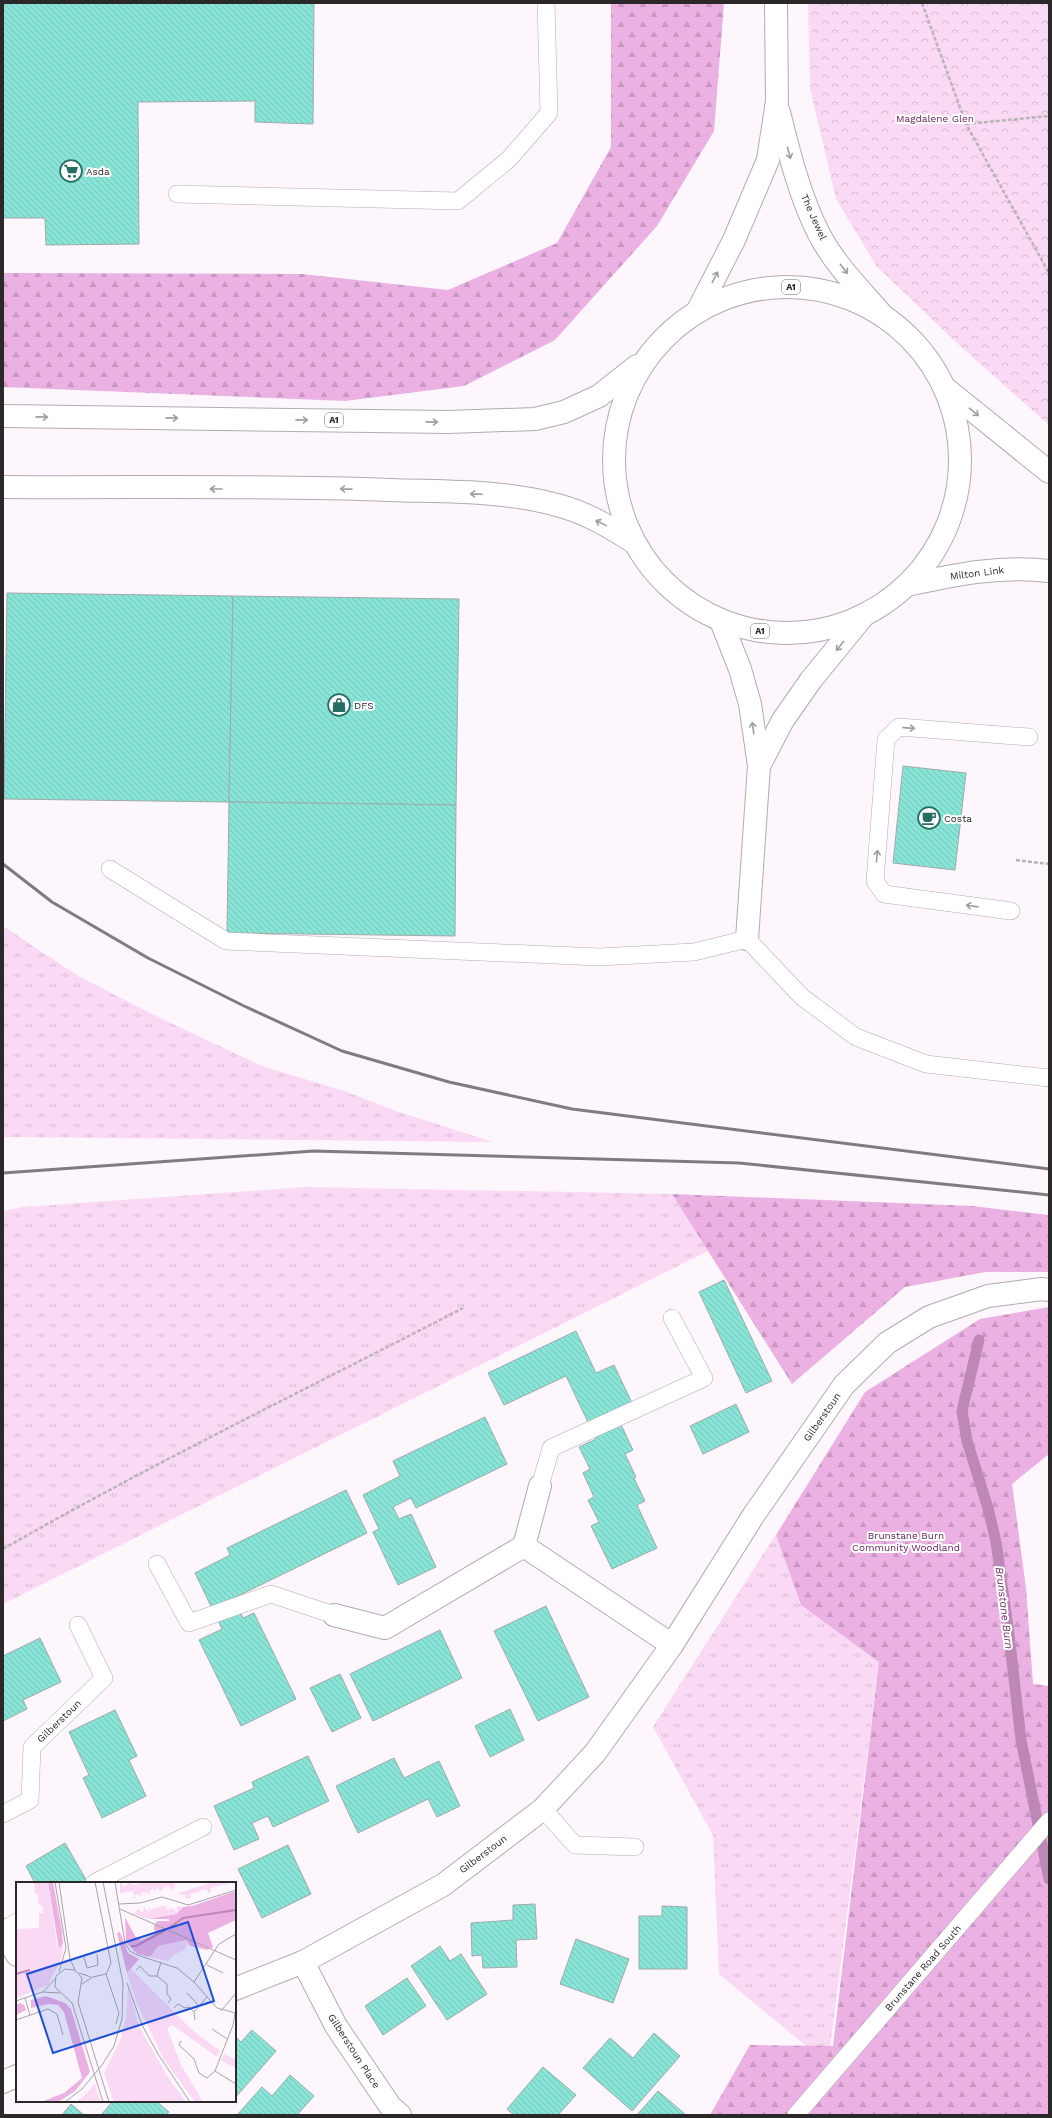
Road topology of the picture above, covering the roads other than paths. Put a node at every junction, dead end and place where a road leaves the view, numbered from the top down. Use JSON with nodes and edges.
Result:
{"nodes":[{"id":1,"x":546,"y":3,"type":"edge"},
{"id":2,"x":776,"y":3,"type":"edge"},
{"id":3,"x":777,"y":101,"type":"junction"},
{"id":4,"x":177,"y":194,"type":"dead end"},
{"id":5,"x":697,"y":312,"type":"junction"},
{"id":6,"x":884,"y":316,"type":"junction"},
{"id":7,"x":648,"y":357,"type":"junction"},
{"id":8,"x":944,"y":387,"type":"junction"},
{"id":9,"x":3,"y":416,"type":"edge"},
{"id":10,"x":1049,"y":472,"type":"edge"},
{"id":11,"x":3,"y":487,"type":"edge"},
{"id":12,"x":634,"y":543,"type":"junction"},
{"id":13,"x":1049,"y":571,"type":"edge"},
{"id":14,"x":907,"y":585,"type":"junction"},
{"id":15,"x":864,"y":615,"type":"junction"},
{"id":16,"x":721,"y":621,"type":"junction"},
{"id":17,"x":1029,"y":737,"type":"dead end"},
{"id":18,"x":759,"y":766,"type":"junction"},
{"id":19,"x":110,"y":869,"type":"dead end"},
{"id":20,"x":1011,"y":911,"type":"dead end"},
{"id":21,"x":747,"y":939,"type":"junction"},
{"id":22,"x":1049,"y":1078,"type":"edge"},
{"id":23,"x":1049,"y":1290,"type":"edge"},
{"id":24,"x":672,"y":1318,"type":"dead end"},
{"id":25,"x":540,"y":1486,"type":"joint"},
{"id":26,"x":524,"y":1546,"type":"junction"},
{"id":27,"x":157,"y":1564,"type":"dead end"},
{"id":28,"x":334,"y":1615,"type":"joint"},
{"id":29,"x":78,"y":1625,"type":"dead end"},
{"id":30,"x":672,"y":1645,"type":"junction"},
{"id":31,"x":543,"y":1809,"type":"junction"},
{"id":32,"x":3,"y":1814,"type":"edge"},
{"id":33,"x":1049,"y":1820,"type":"edge"},
{"id":34,"x":203,"y":1827,"type":"dead end"},
{"id":35,"x":635,"y":1847,"type":"dead end"},
{"id":36,"x":96,"y":1882,"type":"edge"},
{"id":37,"x":16,"y":1923,"type":"edge"},
{"id":38,"x":3,"y":1930,"type":"edge"},
{"id":39,"x":16,"y":1953,"type":"edge"},
{"id":40,"x":303,"y":1962,"type":"junction"},
{"id":41,"x":236,"y":1989,"type":"edge"},
{"id":42,"x":16,"y":2076,"type":"edge"},
{"id":43,"x":3,"y":2082,"type":"edge"},
{"id":44,"x":400,"y":2115,"type":"edge"},
{"id":45,"x":796,"y":2115,"type":"edge"}],
"edges":[{"from":1,"to":4,"type":"lane"},
{"from":2,"to":3,"type":"street","name":"The Jewel"},
{"from":5,"to":3,"type":"street","name":"The Jewel","one_way":true},
{"from":3,"to":6,"type":"street","name":"The Jewel","one_way":true},
{"from":5,"to":6,"type":"street","number":"A1"},
{"from":5,"to":7,"type":"street","number":"A1"},
{"from":6,"to":8,"type":"street","number":"A1"},
{"from":9,"to":7,"type":"street","number":"A1","one_way":true},
{"from":7,"to":12,"type":"street","number":"A1"},
{"from":8,"to":10,"type":"street","number":"A1","one_way":true},
{"from":8,"to":14,"type":"street","number":"A1"},
{"from":12,"to":11,"type":"street","number":"A1","one_way":true},
{"from":12,"to":16,"type":"street","number":"A1"},
{"from":13,"to":14,"type":"street","name":"Milton Link","number":"A1"},
{"from":14,"to":15,"type":"street","number":"A1"},
{"from":15,"to":16,"type":"street","number":"A1"},
{"from":15,"to":18,"type":"street","one_way":true},
{"from":18,"to":16,"type":"street","one_way":true},
{"from":20,"to":17,"type":"lane","one_way":true},
{"from":18,"to":21,"type":"street"},
{"from":19,"to":21,"type":"lane"},
{"from":21,"to":22,"type":"lane"},
{"from":23,"to":30,"type":"street","name":"Gilberstoun"},
{"from":24,"to":25,"type":"lane"},
{"from":25,"to":26,"type":"street"},
{"from":26,"to":28,"type":"street"},
{"from":26,"to":30,"type":"street"},
{"from":27,"to":28,"type":"lane"},
{"from":29,"to":32,"type":"lane","name":"Gilberstoun"},
{"from":30,"to":31,"type":"street","name":"Gilberstoun"},
{"from":31,"to":35,"type":"lane"},
{"from":31,"to":40,"type":"street","name":"Gilberstoun"},
{"from":33,"to":45,"type":"lane","name":"Brunstane Road South"},
{"from":34,"to":36,"type":"lane"},
{"from":37,"to":38,"type":"lane"},
{"from":38,"to":39,"type":"street"},
{"from":40,"to":41,"type":"street","name":"Gilberstoun"},
{"from":40,"to":44,"type":"street","name":"Gilberstoun Place"},
{"from":42,"to":43,"type":"street"}]}
